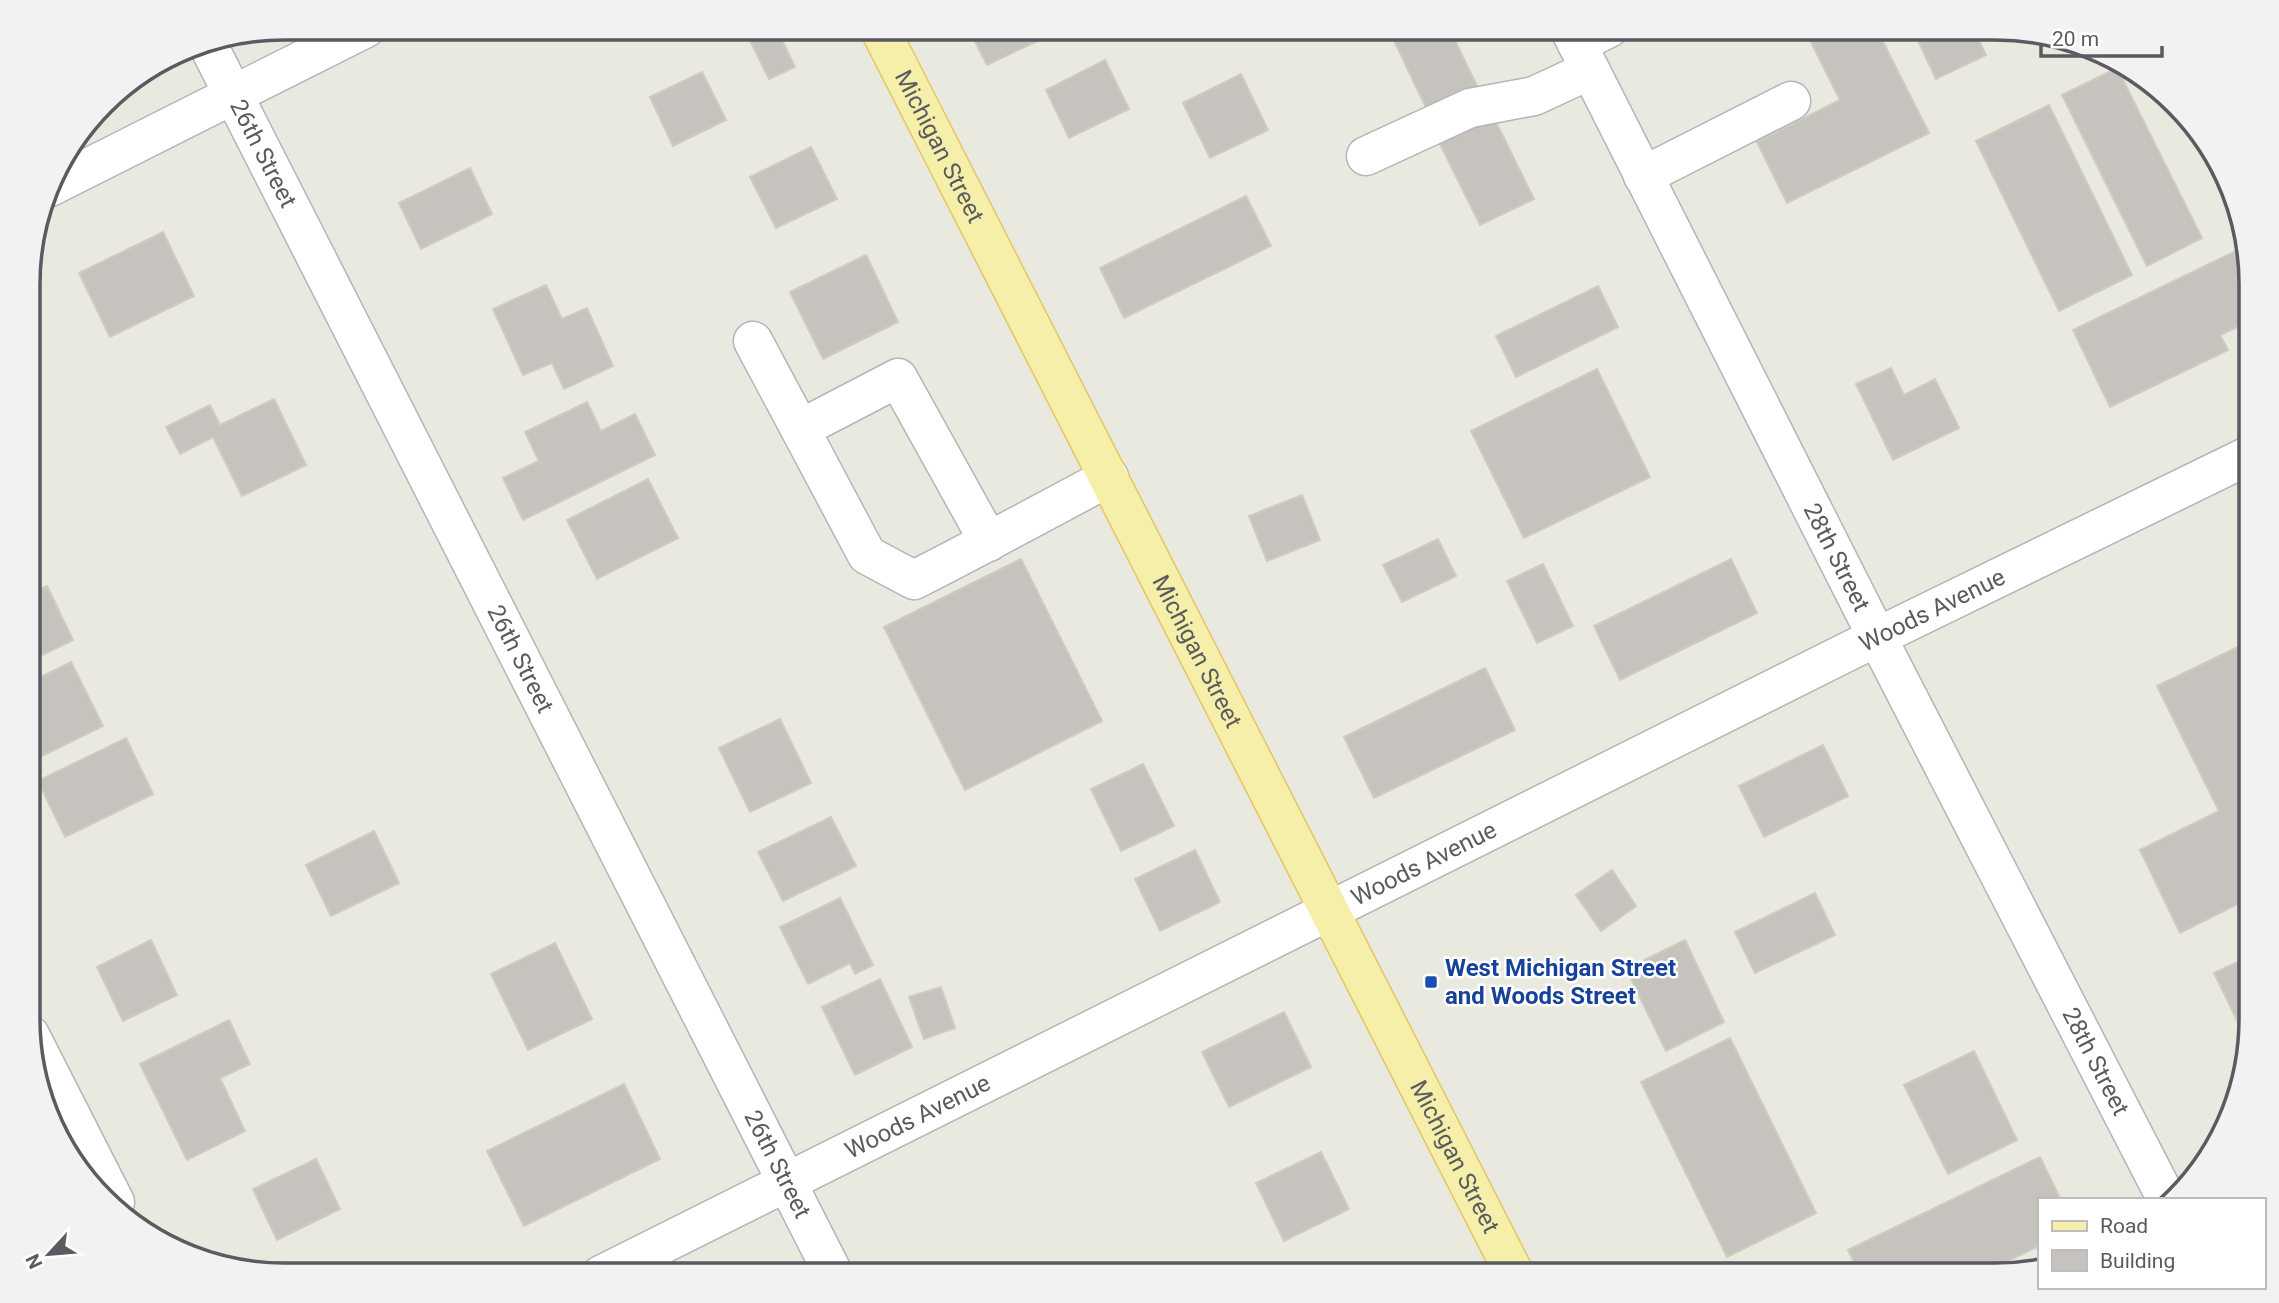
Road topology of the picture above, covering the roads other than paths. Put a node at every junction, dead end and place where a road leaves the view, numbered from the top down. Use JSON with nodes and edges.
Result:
{"nodes":[{"id":1,"x":342,"y":40,"type":"edge"},
{"id":2,"x":885,"y":40,"type":"edge"},
{"id":3,"x":1586,"y":43,"type":"edge"},
{"id":4,"x":212,"y":52,"type":"edge"},
{"id":5,"x":233,"y":94,"type":"junction"},
{"id":6,"x":1791,"y":101,"type":"dead end"},
{"id":7,"x":1366,"y":156,"type":"dead end"},
{"id":8,"x":1643,"y":176,"type":"junction"},
{"id":9,"x":64,"y":180,"type":"edge"},
{"id":10,"x":753,"y":341,"type":"dead end"},
{"id":11,"x":800,"y":429,"type":"junction"},
{"id":12,"x":2238,"y":461,"type":"edge"},
{"id":13,"x":1109,"y":477,"type":"junction"},
{"id":14,"x":989,"y":541,"type":"junction"},
{"id":15,"x":1877,"y":637,"type":"junction"},
{"id":16,"x":1330,"y":911,"type":"junction"},
{"id":17,"x":45,"y":1065,"type":"edge"},
{"id":18,"x":786,"y":1181,"type":"junction"},
{"id":19,"x":106,"y":1184,"type":"edge"},
{"id":20,"x":2164,"y":1193,"type":"edge"},
{"id":21,"x":1509,"y":1262,"type":"edge"},
{"id":22,"x":625,"y":1263,"type":"edge"},
{"id":23,"x":828,"y":1263,"type":"edge"}],
"edges":[{"from":1,"to":5,"type":"street"},
{"from":2,"to":13,"type":"main road","name":"Michigan Street"},
{"from":3,"to":7,"type":"street"},
{"from":3,"to":8,"type":"street","name":"28th Street"},
{"from":4,"to":5,"type":"street","name":"26th Street"},
{"from":5,"to":9,"type":"street"},
{"from":5,"to":18,"type":"street","name":"26th Street"},
{"from":6,"to":8,"type":"street"},
{"from":8,"to":15,"type":"street","name":"28th Street"},
{"from":10,"to":11,"type":"street"},
{"from":11,"to":14,"type":"street"},
{"from":11,"to":14,"type":"street"},
{"from":12,"to":15,"type":"street","name":"Woods Avenue"},
{"from":13,"to":14,"type":"street"},
{"from":13,"to":16,"type":"main road","name":"Michigan Street"},
{"from":15,"to":16,"type":"street","name":"Woods Avenue"},
{"from":15,"to":20,"type":"street","name":"28th Street"},
{"from":16,"to":18,"type":"street","name":"Woods Avenue"},
{"from":16,"to":21,"type":"main road","name":"Michigan Street"},
{"from":17,"to":19,"type":"street"},
{"from":18,"to":22,"type":"street","name":"Woods Avenue"},
{"from":18,"to":23,"type":"street","name":"26th Street"}]}
